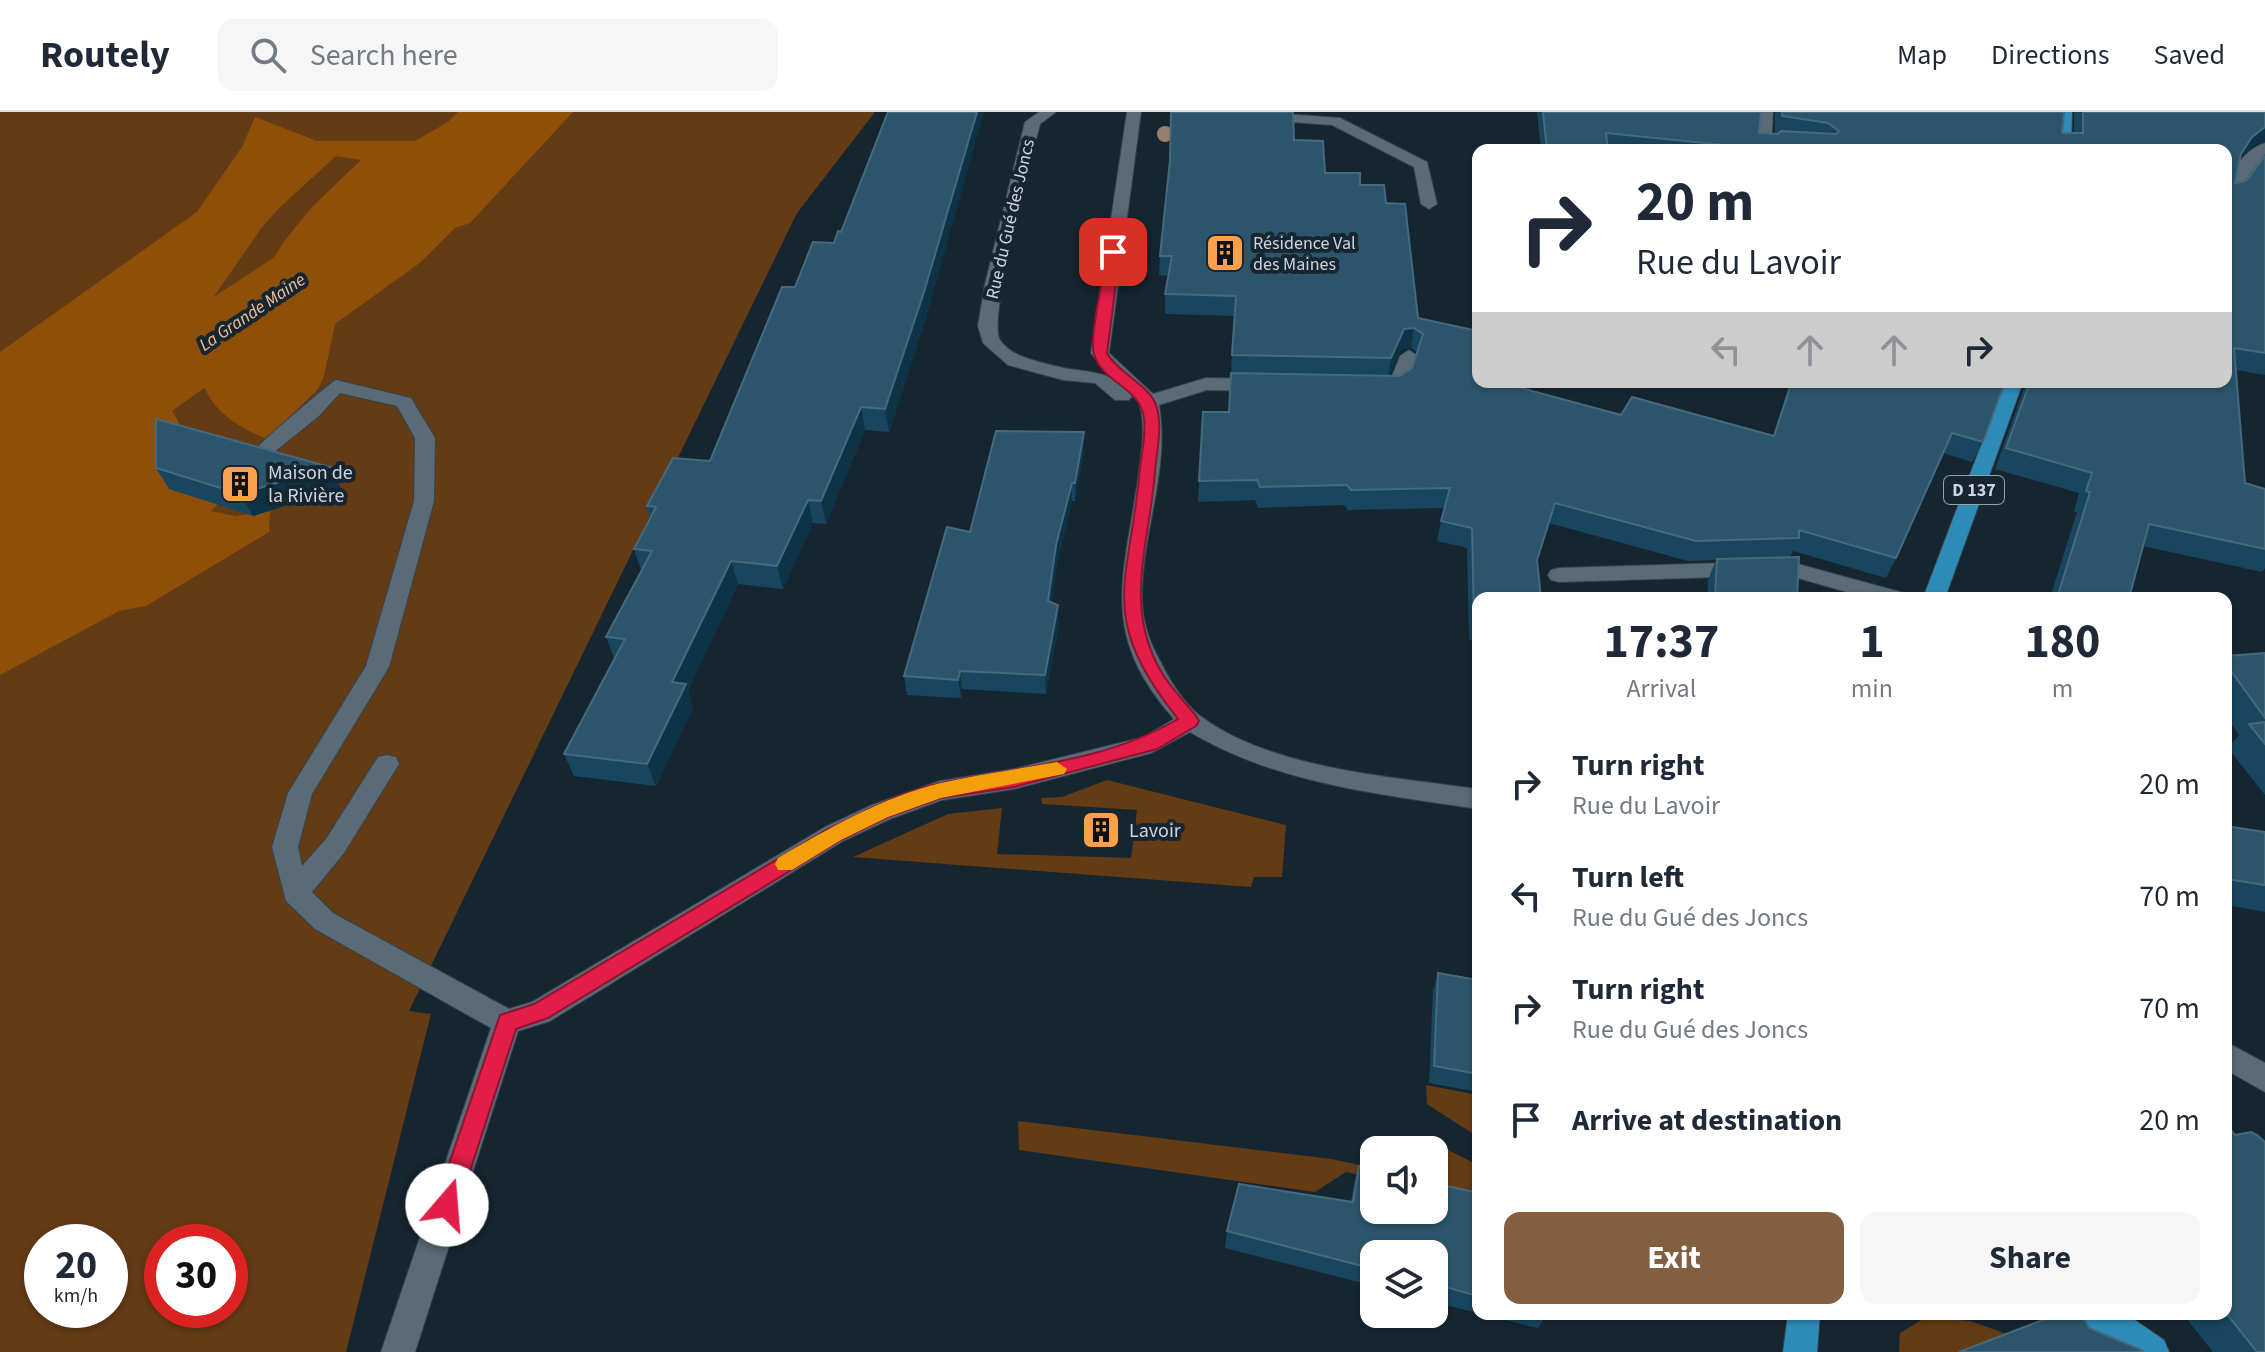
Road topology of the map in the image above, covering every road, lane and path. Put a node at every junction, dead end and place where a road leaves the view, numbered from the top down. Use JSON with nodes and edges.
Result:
{"nodes":[{"id":1,"x":1049,"y":112,"type":"edge"},
{"id":2,"x":1134,"y":112,"type":"edge"},
{"id":3,"x":1766,"y":112,"type":"edge"},
{"id":4,"x":2065,"y":112,"type":"edge"},
{"id":5,"x":1247,"y":114,"type":"edge"},
{"id":6,"x":1769,"y":144,"type":"edge"},
{"id":7,"x":2063,"y":144,"type":"edge"},
{"id":8,"x":2265,"y":148,"type":"edge"},
{"id":9,"x":2232,"y":186,"type":"edge"},
{"id":10,"x":1429,"y":204,"type":"dead end"},
{"id":11,"x":1409,"y":356,"type":"edge"},
{"id":12,"x":1286,"y":386,"type":"edge"},
{"id":13,"x":1366,"y":387,"type":"edge"},
{"id":14,"x":2012,"y":388,"type":"edge"},
{"id":15,"x":1150,"y":411,"type":"junction"},
{"id":16,"x":266,"y":449,"type":"edge"},
{"id":17,"x":1559,"y":575,"type":"dead end"},
{"id":18,"x":1874,"y":592,"type":"edge"},
{"id":19,"x":1936,"y":592,"type":"edge"},
{"id":20,"x":1190,"y":721,"type":"junction"},
{"id":21,"x":387,"y":764,"type":"dead end"},
{"id":22,"x":1472,"y":798,"type":"edge"},
{"id":23,"x":295,"y":893,"type":"junction"},
{"id":24,"x":507,"y":1022,"type":"junction"},
{"id":25,"x":2232,"y":1059,"type":"edge"},
{"id":26,"x":2265,"y":1079,"type":"edge"},
{"id":27,"x":1803,"y":1320,"type":"edge"},
{"id":28,"x":2107,"y":1320,"type":"edge"},
{"id":29,"x":398,"y":1352,"type":"edge"},
{"id":30,"x":1800,"y":1352,"type":"edge"},
{"id":31,"x":2152,"y":1352,"type":"edge"}],
"edges":[{"from":1,"to":15,"type":"street","name":"Rue du Gué des Joncs"},
{"from":2,"to":15,"type":"street"},
{"from":3,"to":6,"type":"street"},
{"from":4,"to":7,"type":"main road"},
{"from":5,"to":10,"type":"street"},
{"from":8,"to":9,"type":"street"},
{"from":11,"to":13,"type":"street"},
{"from":12,"to":15,"type":"street"},
{"from":14,"to":19,"type":"main road","number":"D 137"},
{"from":15,"to":20,"type":"street"},
{"from":16,"to":23,"type":"street"},
{"from":17,"to":18,"type":"street"},
{"from":20,"to":22,"type":"street"},
{"from":20,"to":24,"type":"street"},
{"from":21,"to":23,"type":"street"},
{"from":23,"to":24,"type":"street"},
{"from":24,"to":29,"type":"street"},
{"from":25,"to":26,"type":"street"},
{"from":27,"to":30,"type":"main road"},
{"from":28,"to":31,"type":"main road"}]}
